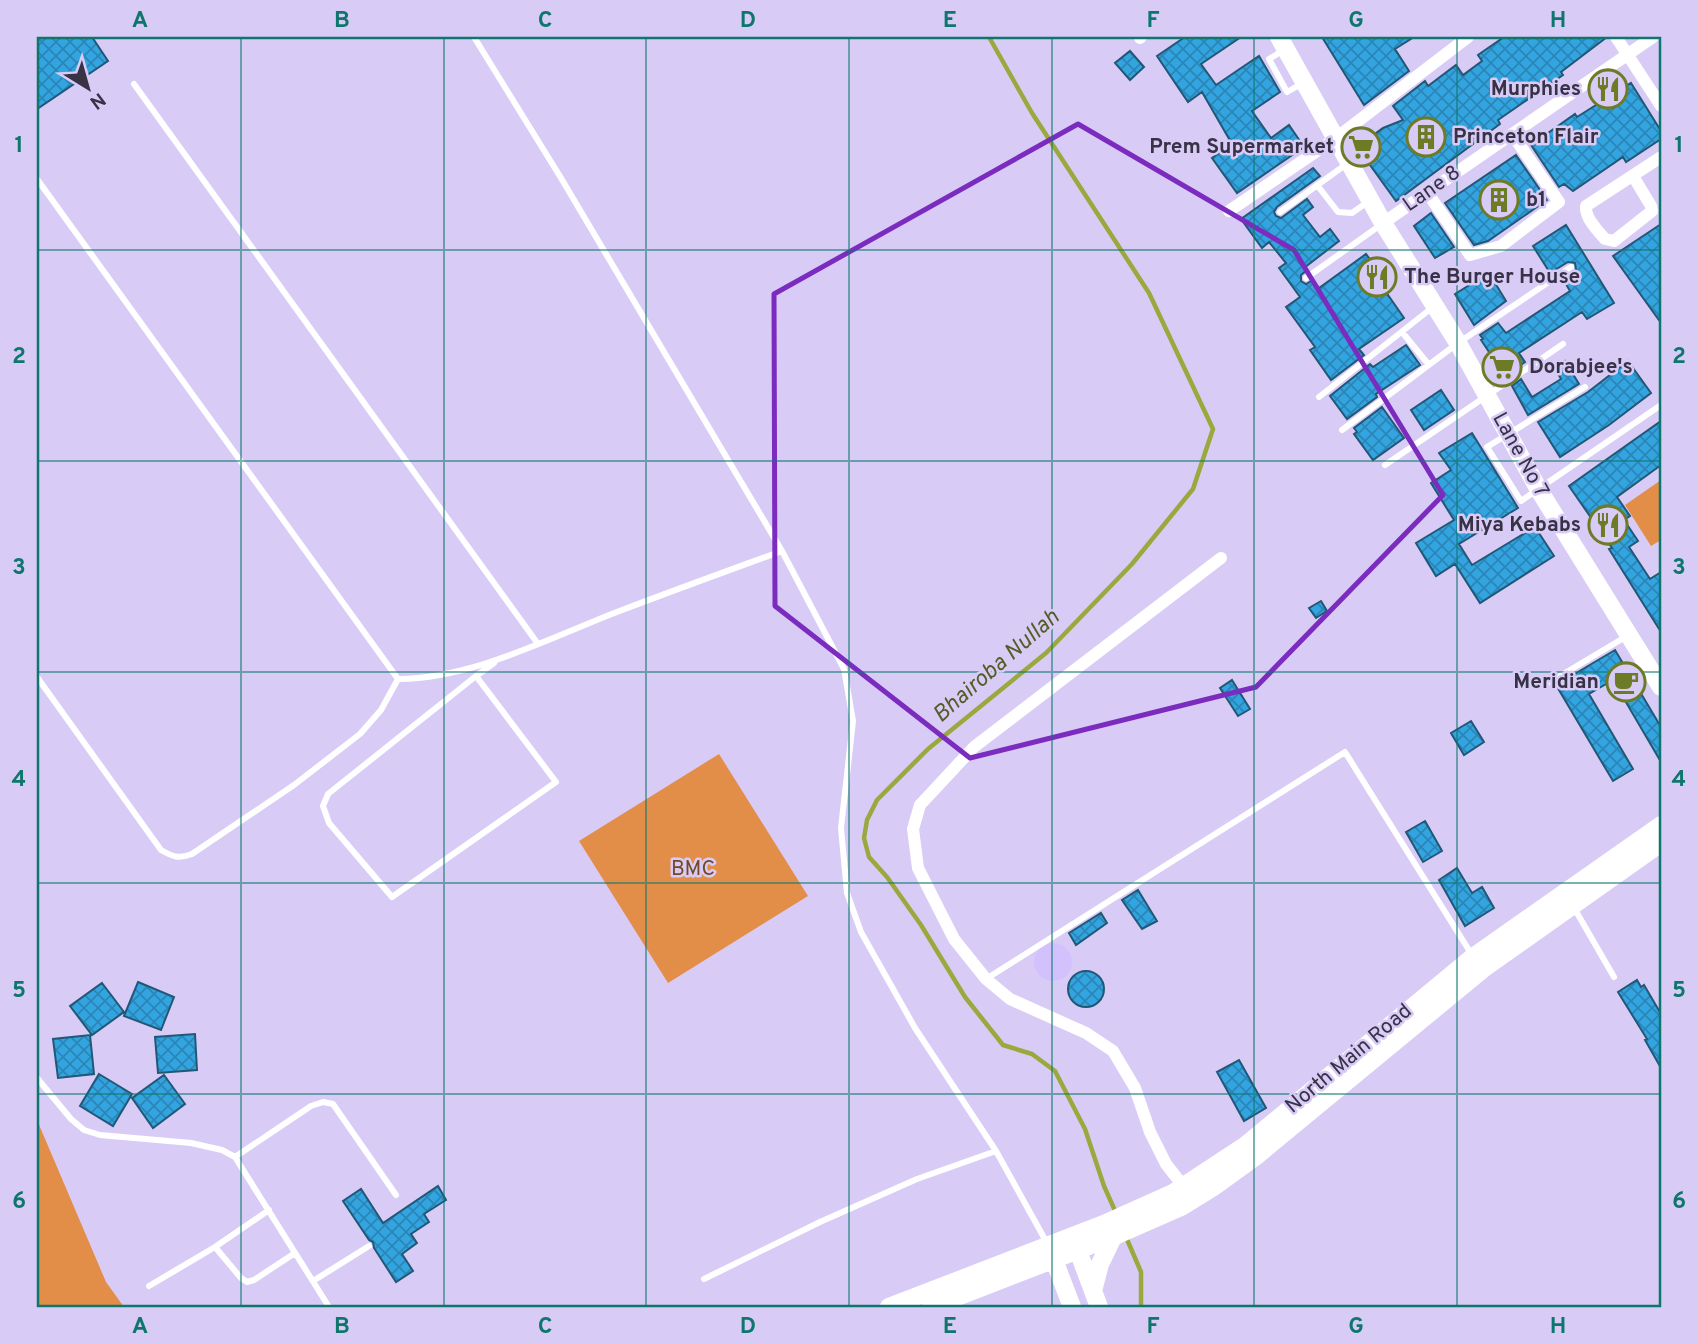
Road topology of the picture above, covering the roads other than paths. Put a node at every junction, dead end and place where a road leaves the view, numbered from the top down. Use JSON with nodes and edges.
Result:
{"nodes":[{"id":1,"x":474,"y":37,"type":"edge"},
{"id":2,"x":1468,"y":37,"type":"edge"},
{"id":3,"x":1616,"y":37,"type":"edge"},
{"id":4,"x":1653,"y":37,"type":"edge"},
{"id":5,"x":1282,"y":43,"type":"edge"},
{"id":6,"x":1629,"y":54,"type":"junction"},
{"id":7,"x":134,"y":84,"type":"dead end"},
{"id":8,"x":1661,"y":106,"type":"edge"},
{"id":9,"x":1512,"y":134,"type":"junction"},
{"id":10,"x":1336,"y":138,"type":"junction"},
{"id":11,"x":1661,"y":157,"type":"edge"},
{"id":12,"x":1349,"y":162,"type":"junction"},
{"id":13,"x":1633,"y":176,"type":"junction"},
{"id":14,"x":37,"y":179,"type":"edge"},
{"id":15,"x":1317,"y":186,"type":"junction"},
{"id":16,"x":1427,"y":192,"type":"junction"},
{"id":17,"x":1371,"y":200,"type":"junction"},
{"id":18,"x":1229,"y":211,"type":"dead end"},
{"id":19,"x":1280,"y":212,"type":"dead end"},
{"id":20,"x":1383,"y":223,"type":"junction"},
{"id":21,"x":1571,"y":267,"type":"dead end"},
{"id":22,"x":1306,"y":278,"type":"dead end"},
{"id":23,"x":1435,"y":306,"type":"junction"},
{"id":24,"x":1402,"y":332,"type":"junction"},
{"id":25,"x":1458,"y":343,"type":"junction"},
{"id":26,"x":1563,"y":344,"type":"dead end"},
{"id":27,"x":1429,"y":365,"type":"junction"},
{"id":28,"x":1585,"y":387,"type":"dead end"},
{"id":29,"x":1486,"y":395,"type":"junction"},
{"id":30,"x":1319,"y":397,"type":"dead end"},
{"id":31,"x":1661,"y":405,"type":"edge"},
{"id":32,"x":1342,"y":430,"type":"dead end"},
{"id":33,"x":1508,"y":435,"type":"junction"},
{"id":34,"x":1385,"y":465,"type":"dead end"},
{"id":35,"x":1539,"y":490,"type":"junction"},
{"id":36,"x":782,"y":551,"type":"junction"},
{"id":37,"x":1221,"y":558,"type":"dead end"},
{"id":38,"x":1629,"y":635,"type":"junction"},
{"id":39,"x":538,"y":644,"type":"junction"},
{"id":40,"x":498,"y":660,"type":"junction"},
{"id":41,"x":477,"y":676,"type":"junction"},
{"id":42,"x":37,"y":677,"type":"edge"},
{"id":43,"x":398,"y":679,"type":"junction"},
{"id":44,"x":1550,"y":682,"type":"dead end"},
{"id":45,"x":1661,"y":687,"type":"edge"},
{"id":46,"x":1658,"y":839,"type":"edge"},
{"id":47,"x":1572,"y":905,"type":"junction"},
{"id":48,"x":1473,"y":957,"type":"junction"},
{"id":49,"x":1614,"y":977,"type":"dead end"},
{"id":50,"x":986,"y":979,"type":"junction"},
{"id":51,"x":37,"y":1078,"type":"edge"},
{"id":52,"x":996,"y":1151,"type":"junction"},
{"id":53,"x":235,"y":1157,"type":"junction"},
{"id":54,"x":396,"y":1195,"type":"dead end"},
{"id":55,"x":1179,"y":1195,"type":"junction"},
{"id":56,"x":269,"y":1210,"type":"junction"},
{"id":57,"x":1111,"y":1232,"type":"junction"},
{"id":58,"x":1076,"y":1244,"type":"junction"},
{"id":59,"x":369,"y":1246,"type":"dead end"},
{"id":60,"x":215,"y":1247,"type":"junction"},
{"id":61,"x":295,"y":1253,"type":"junction"},
{"id":62,"x":1047,"y":1258,"type":"junction"},
{"id":63,"x":704,"y":1279,"type":"dead end"},
{"id":64,"x":313,"y":1281,"type":"junction"},
{"id":65,"x":149,"y":1286,"type":"dead end"},
{"id":66,"x":1096,"y":1299,"type":"edge"},
{"id":67,"x":330,"y":1307,"type":"edge"},
{"id":68,"x":889,"y":1307,"type":"edge"},
{"id":69,"x":931,"y":1307,"type":"edge"},
{"id":70,"x":1072,"y":1307,"type":"edge"}],
"edges":[{"from":1,"to":36,"type":"lane"},
{"from":2,"to":10,"type":"street"},
{"from":3,"to":6,"type":"street"},
{"from":4,"to":6,"type":"street","name":"Lane 8"},
{"from":5,"to":10,"type":"main road","name":"Lane No 7"},
{"from":6,"to":8,"type":"street"},
{"from":6,"to":9,"type":"street","name":"Lane 8"},
{"from":7,"to":39,"type":"lane"},
{"from":9,"to":16,"type":"street","name":"Lane 8"},
{"from":9,"to":16,"type":"street"},
{"from":10,"to":12,"type":"main road","name":"Lane No 7"},
{"from":10,"to":18,"type":"street"},
{"from":11,"to":13,"type":"street"},
{"from":12,"to":15,"type":"lane"},
{"from":12,"to":17,"type":"main road","name":"Lane No 7"},
{"from":13,"to":13,"type":"street"},
{"from":14,"to":43,"type":"lane"},
{"from":15,"to":17,"type":"lane"},
{"from":15,"to":19,"type":"lane"},
{"from":16,"to":20,"type":"street","name":"Lane 8"},
{"from":17,"to":20,"type":"main road","name":"Lane No 7"},
{"from":20,"to":22,"type":"lane"},
{"from":20,"to":23,"type":"main road","name":"Lane No 7"},
{"from":21,"to":25,"type":"lane"},
{"from":23,"to":24,"type":"lane"},
{"from":23,"to":25,"type":"main road","name":"Lane No 7"},
{"from":24,"to":27,"type":"lane"},
{"from":24,"to":30,"type":"lane"},
{"from":25,"to":27,"type":"lane"},
{"from":25,"to":29,"type":"main road","name":"Lane No 7"},
{"from":26,"to":29,"type":"lane"},
{"from":27,"to":32,"type":"lane"},
{"from":28,"to":33,"type":"lane"},
{"from":29,"to":33,"type":"main road","name":"Lane No 7"},
{"from":29,"to":34,"type":"lane"},
{"from":31,"to":35,"type":"lane"},
{"from":33,"to":35,"type":"main road","name":"Lane No 7"},
{"from":33,"to":35,"type":"lane"},
{"from":35,"to":38,"type":"main road","name":"Lane No 7"},
{"from":36,"to":39,"type":"lane"},
{"from":36,"to":52,"type":"lane"},
{"from":37,"to":50,"type":"street"},
{"from":38,"to":44,"type":"lane"},
{"from":38,"to":45,"type":"main road","name":"Lane No 7"},
{"from":39,"to":40,"type":"lane"},
{"from":40,"to":41,"type":"lane"},
{"from":40,"to":43,"type":"lane"},
{"from":41,"to":41,"type":"lane"},
{"from":42,"to":43,"type":"lane"},
{"from":46,"to":47,"type":"main road","name":"North Main Road"},
{"from":46,"to":48,"type":"main road","name":"North Main Road"},
{"from":47,"to":49,"type":"lane"},
{"from":47,"to":55,"type":"main road","name":"North Main Road"},
{"from":48,"to":50,"type":"lane"},
{"from":48,"to":55,"type":"main road","name":"North Main Road"},
{"from":50,"to":55,"type":"street"},
{"from":51,"to":53,"type":"lane"},
{"from":52,"to":62,"type":"lane"},
{"from":52,"to":63,"type":"lane"},
{"from":53,"to":54,"type":"lane"},
{"from":53,"to":56,"type":"lane"},
{"from":55,"to":57,"type":"main road","name":"North Main Road"},
{"from":56,"to":60,"type":"lane"},
{"from":56,"to":61,"type":"lane"},
{"from":57,"to":58,"type":"main road","name":"North Main Road"},
{"from":57,"to":66,"type":"main road"},
{"from":58,"to":62,"type":"main road","name":"North Main Road"},
{"from":58,"to":66,"type":"main road"},
{"from":59,"to":64,"type":"lane"},
{"from":60,"to":61,"type":"lane"},
{"from":60,"to":65,"type":"lane"},
{"from":61,"to":64,"type":"lane"},
{"from":62,"to":68,"type":"main road","name":"North Main Road"},
{"from":62,"to":69,"type":"main road"},
{"from":62,"to":70,"type":"main road"},
{"from":64,"to":67,"type":"lane"}]}
